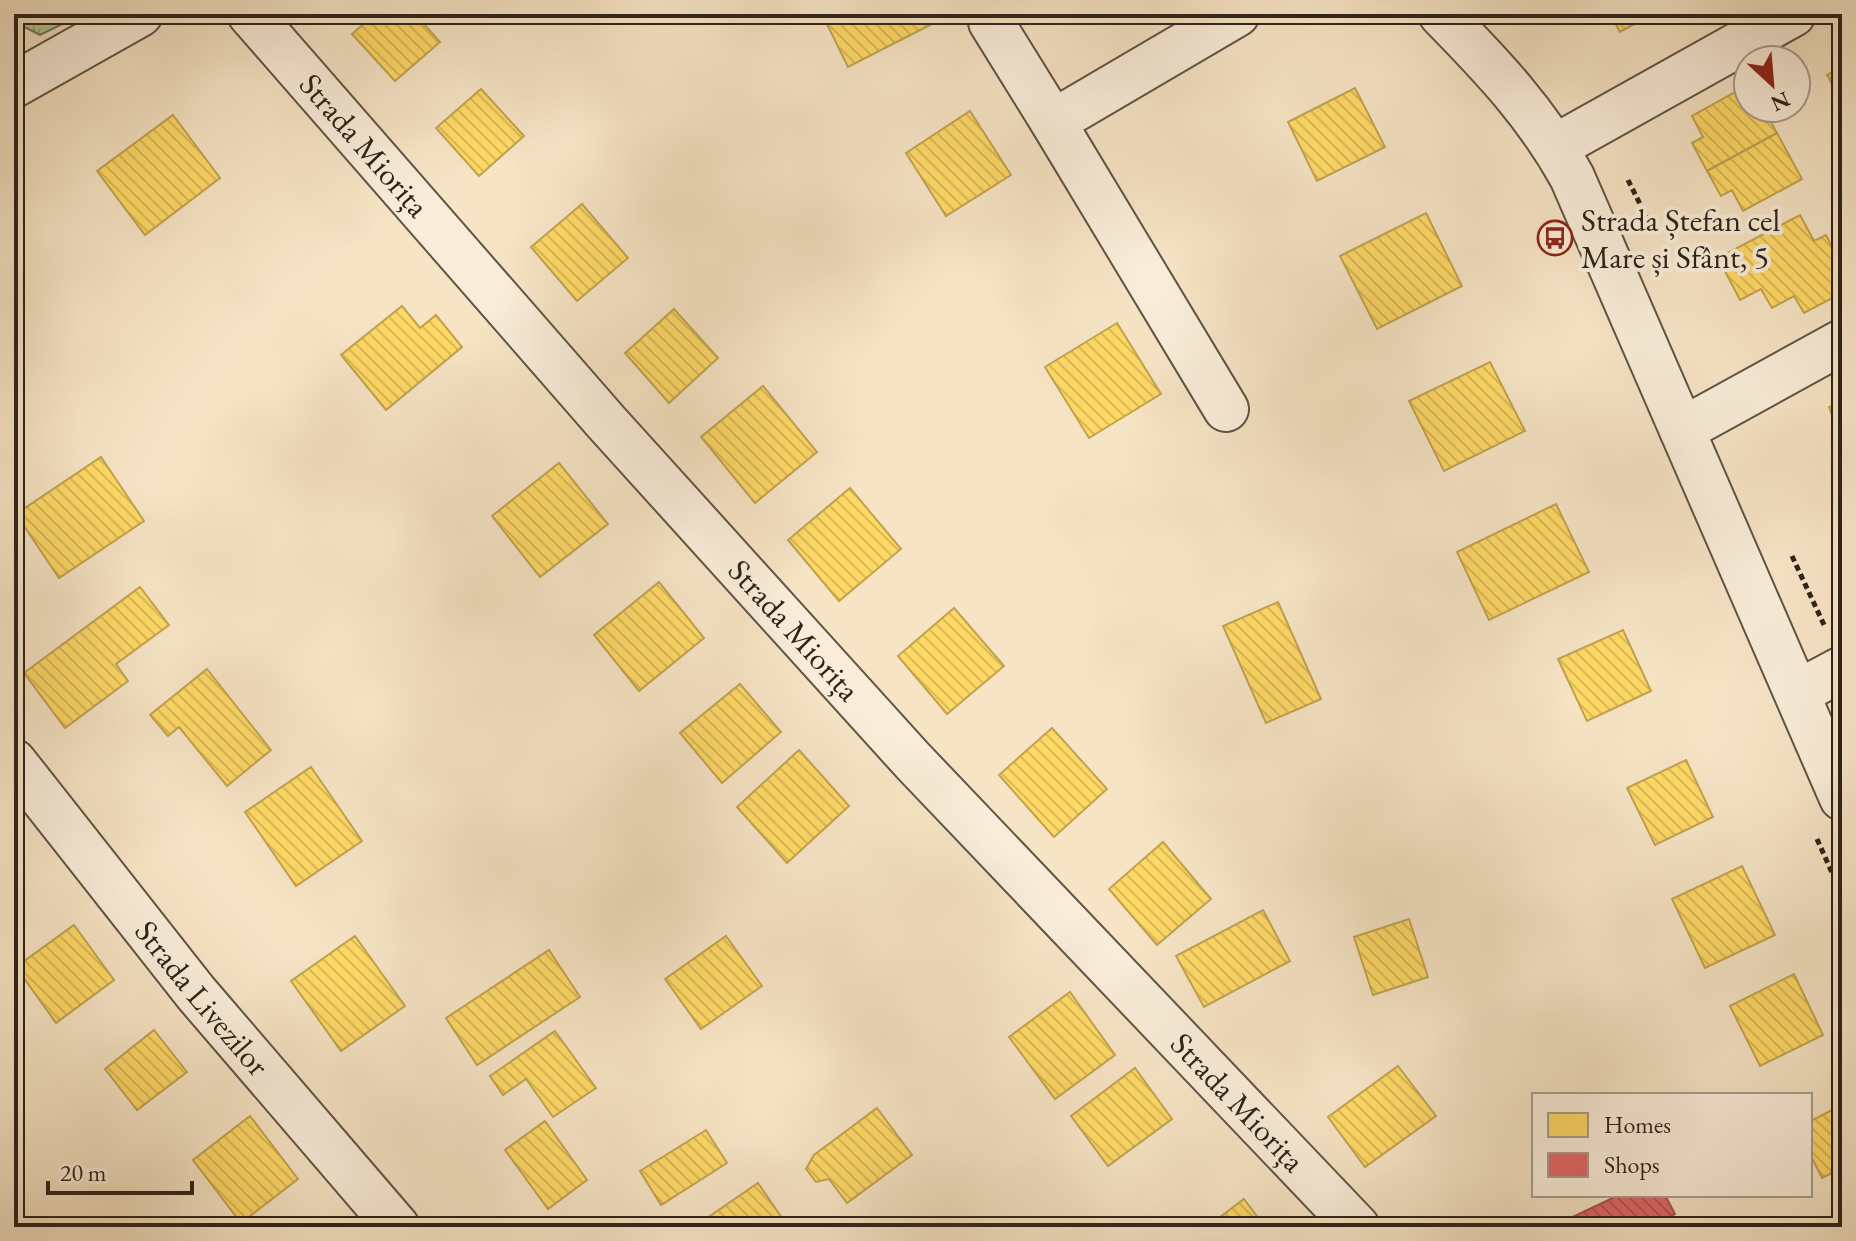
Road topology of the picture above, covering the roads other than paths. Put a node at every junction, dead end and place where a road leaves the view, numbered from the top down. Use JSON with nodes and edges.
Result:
{"nodes":[{"id":1,"x":140,"y":14,"type":"edge"},
{"id":2,"x":250,"y":14,"type":"edge"},
{"id":3,"x":1237,"y":14,"type":"edge"},
{"id":4,"x":1441,"y":14,"type":"edge"},
{"id":5,"x":1793,"y":14,"type":"edge"},
{"id":6,"x":991,"y":22,"type":"dead end"},
{"id":7,"x":15,"y":82,"type":"edge"},
{"id":8,"x":1053,"y":122,"type":"junction"},
{"id":9,"x":1555,"y":147,"type":"junction"},
{"id":10,"x":1842,"y":342,"type":"edge"},
{"id":11,"x":1226,"y":409,"type":"dead end"},
{"id":12,"x":1682,"y":430,"type":"junction"},
{"id":13,"x":1842,"y":669,"type":"edge"},
{"id":14,"x":1797,"y":693,"type":"junction"},
{"id":15,"x":14,"y":762,"type":"edge"},
{"id":16,"x":1842,"y":798,"type":"edge"},
{"id":17,"x":397,"y":1227,"type":"edge"},
{"id":18,"x":1357,"y":1227,"type":"edge"}],
"edges":[{"from":1,"to":7,"type":"street"},
{"from":2,"to":18,"type":"street","name":"Strada Miorița"},
{"from":3,"to":8,"type":"street"},
{"from":4,"to":9,"type":"street"},
{"from":5,"to":9,"type":"street"},
{"from":6,"to":8,"type":"street"},
{"from":8,"to":11,"type":"street"},
{"from":9,"to":12,"type":"street"},
{"from":10,"to":12,"type":"street"},
{"from":12,"to":14,"type":"street"},
{"from":13,"to":14,"type":"street"},
{"from":14,"to":16,"type":"street"},
{"from":15,"to":17,"type":"street","name":"Strada Livezilor"}]}
